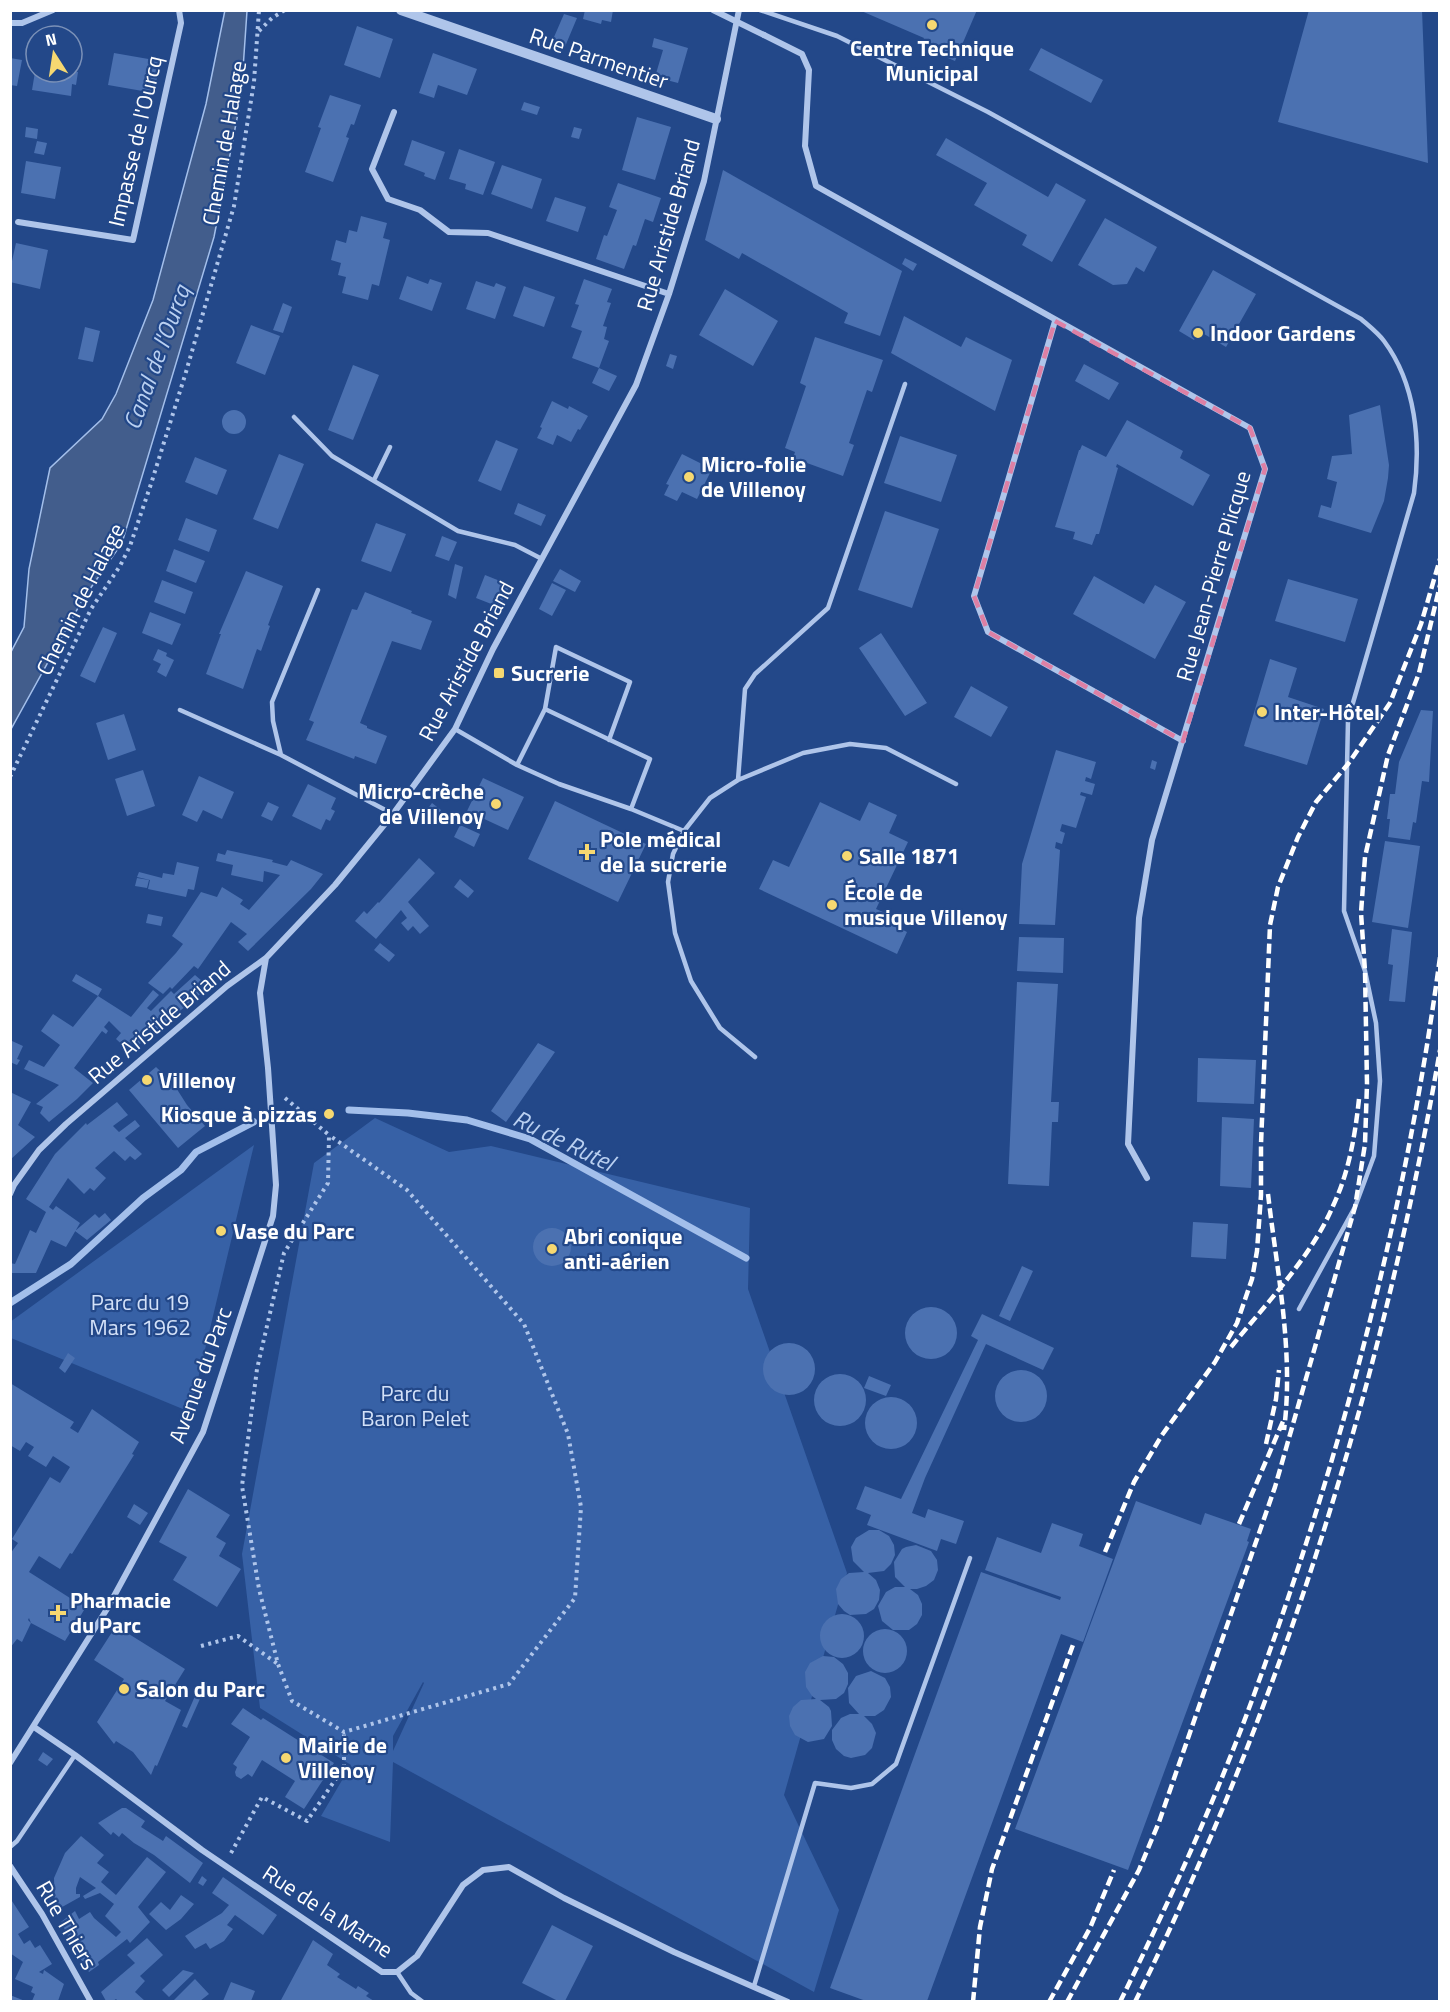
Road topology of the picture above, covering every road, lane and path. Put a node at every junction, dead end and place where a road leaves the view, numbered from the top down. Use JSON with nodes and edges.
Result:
{"nodes":[{"id":1,"x":53,"y":10,"type":"edge"},
{"id":2,"x":179,"y":10,"type":"edge"},
{"id":3,"x":259,"y":10,"type":"edge"},
{"id":4,"x":285,"y":10,"type":"edge"},
{"id":5,"x":401,"y":10,"type":"edge"},
{"id":6,"x":713,"y":10,"type":"edge"},
{"id":7,"x":739,"y":10,"type":"edge"},
{"id":8,"x":760,"y":10,"type":"edge"},
{"id":9,"x":10,"y":23,"type":"edge"},
{"id":10,"x":259,"y":32,"type":"junction"},
{"id":11,"x":393,"y":112,"type":"dead end"},
{"id":12,"x":716,"y":119,"type":"junction"},
{"id":13,"x":18,"y":222,"type":"dead end"},
{"id":14,"x":669,"y":294,"type":"junction"},
{"id":15,"x":1055,"y":321,"type":"junction"},
{"id":16,"x":904,"y":384,"type":"dead end"},
{"id":17,"x":294,"y":417,"type":"dead end"},
{"id":18,"x":390,"y":447,"type":"dead end"},
{"id":19,"x":374,"y":480,"type":"junction"},
{"id":20,"x":542,"y":559,"type":"junction"},
{"id":21,"x":318,"y":590,"type":"dead end"},
{"id":22,"x":544,"y":709,"type":"junction"},
{"id":23,"x":180,"y":710,"type":"dead end"},
{"id":24,"x":455,"y":729,"type":"junction"},
{"id":25,"x":609,"y":740,"type":"junction"},
{"id":26,"x":1183,"y":741,"type":"junction"},
{"id":27,"x":281,"y":755,"type":"junction"},
{"id":28,"x":517,"y":765,"type":"junction"},
{"id":29,"x":10,"y":777,"type":"edge"},
{"id":30,"x":738,"y":780,"type":"junction"},
{"id":31,"x":956,"y":784,"type":"dead end"},
{"id":32,"x":631,"y":809,"type":"junction"},
{"id":33,"x":393,"y":814,"type":"junction"},
{"id":34,"x":684,"y":831,"type":"junction"},
{"id":35,"x":266,"y":957,"type":"junction"},
{"id":36,"x":755,"y":1058,"type":"dead end"},
{"id":37,"x":285,"y":1098,"type":"dead end"},
{"id":38,"x":329,"y":1135,"type":"junction"},
{"id":39,"x":1147,"y":1178,"type":"dead end"},
{"id":40,"x":12,"y":1184,"type":"edge"},
{"id":41,"x":10,"y":1194,"type":"edge"},
{"id":42,"x":1299,"y":1309,"type":"dead end"},
{"id":43,"x":970,"y":1558,"type":"dead end"},
{"id":44,"x":201,"y":1646,"type":"dead end"},
{"id":45,"x":278,"y":1664,"type":"junction"},
{"id":46,"x":34,"y":1727,"type":"junction"},
{"id":47,"x":344,"y":1732,"type":"junction"},
{"id":48,"x":75,"y":1755,"type":"junction"},
{"id":49,"x":10,"y":1763,"type":"edge"},
{"id":50,"x":10,"y":1847,"type":"edge"},
{"id":51,"x":224,"y":1865,"type":"junction"},
{"id":52,"x":10,"y":1866,"type":"edge"},
{"id":53,"x":397,"y":1972,"type":"junction"},
{"id":54,"x":754,"y":1986,"type":"junction"},
{"id":55,"x":91,"y":2001,"type":"edge"},
{"id":56,"x":423,"y":2001,"type":"edge"},
{"id":57,"x":788,"y":2001,"type":"edge"}],
"edges":[{"from":1,"to":9,"type":"street"},
{"from":2,"to":13,"type":"street","name":"Impasse de l'Ourcq"},
{"from":3,"to":10,"type":"path","name":"Chemin de Halage"},
{"from":4,"to":10,"type":"path"},
{"from":5,"to":12,"type":"street","name":"Rue Parmentier"},
{"from":6,"to":15,"type":"street","name":"Rue Jean-Pierre Plicque","bridge":true},
{"from":7,"to":12,"type":"street","name":"Rue Aristide Briand"},
{"from":8,"to":42,"type":"lane"},
{"from":10,"to":29,"type":"path","name":"Chemin de Halage"},
{"from":11,"to":14,"type":"street"},
{"from":12,"to":14,"type":"street","name":"Rue Aristide Briand"},
{"from":14,"to":20,"type":"street","name":"Rue Aristide Briand"},
{"from":15,"to":26,"type":"street"},
{"from":15,"to":26,"type":"street","name":"Rue Jean-Pierre Plicque"},
{"from":16,"to":30,"type":"lane"},
{"from":17,"to":19,"type":"lane"},
{"from":18,"to":19,"type":"lane"},
{"from":19,"to":20,"type":"lane"},
{"from":20,"to":24,"type":"street","name":"Rue Aristide Briand"},
{"from":21,"to":27,"type":"lane"},
{"from":22,"to":25,"type":"lane"},
{"from":22,"to":25,"type":"lane"},
{"from":22,"to":28,"type":"lane"},
{"from":23,"to":27,"type":"lane"},
{"from":24,"to":28,"type":"lane"},
{"from":24,"to":33,"type":"street","name":"Rue Aristide Briand"},
{"from":25,"to":32,"type":"lane"},
{"from":26,"to":39,"type":"street","name":"Rue Jean-Pierre Plicque"},
{"from":27,"to":33,"type":"lane"},
{"from":28,"to":32,"type":"lane"},
{"from":30,"to":31,"type":"lane"},
{"from":30,"to":34,"type":"lane"},
{"from":32,"to":34,"type":"lane"},
{"from":33,"to":35,"type":"street","name":"Rue Aristide Briand"},
{"from":34,"to":36,"type":"lane"},
{"from":35,"to":40,"type":"street","name":"Rue Aristide Briand"},
{"from":35,"to":46,"type":"street","name":"Avenue du Parc"},
{"from":37,"to":38,"type":"path"},
{"from":38,"to":45,"type":"path"},
{"from":38,"to":47,"type":"path"},
{"from":40,"to":41,"type":"street","name":"Rue Aristide Briand"},
{"from":43,"to":54,"type":"lane"},
{"from":44,"to":45,"type":"path"},
{"from":45,"to":47,"type":"path"},
{"from":46,"to":48,"type":"street","name":"Rue de la Marne"},
{"from":46,"to":49,"type":"street","name":"Avenue du Parc"},
{"from":47,"to":51,"type":"path"},
{"from":48,"to":50,"type":"lane"},
{"from":48,"to":51,"type":"street","name":"Rue de la Marne"},
{"from":51,"to":53,"type":"street","name":"Rue de la Marne"},
{"from":52,"to":55,"type":"street","name":"Rue Thiers"},
{"from":53,"to":54,"type":"street","name":"Rue de la Marne"},
{"from":53,"to":56,"type":"lane"},
{"from":54,"to":57,"type":"street","name":"Rue de la Marne"}]}
